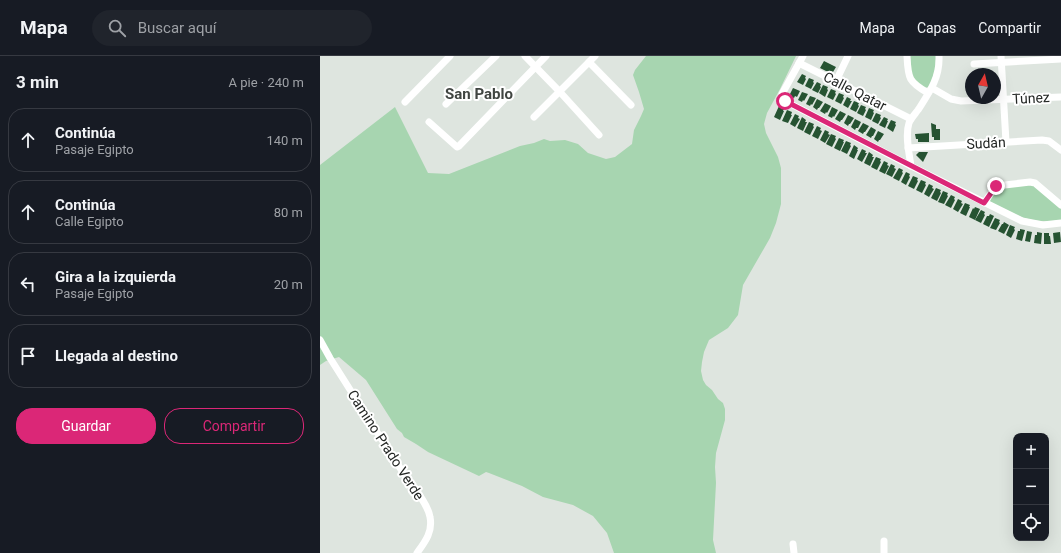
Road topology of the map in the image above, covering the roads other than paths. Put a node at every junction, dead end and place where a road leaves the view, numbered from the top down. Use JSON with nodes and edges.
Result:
{"nodes":[{"id":1,"x":450,"y":56,"type":"edge"},
{"id":2,"x":496,"y":56,"type":"edge"},
{"id":3,"x":525,"y":56,"type":"edge"},
{"id":4,"x":546,"y":56,"type":"edge"},
{"id":5,"x":595,"y":56,"type":"edge"},
{"id":6,"x":802,"y":56,"type":"edge"},
{"id":7,"x":848,"y":56,"type":"edge"},
{"id":8,"x":907,"y":56,"type":"edge"},
{"id":9,"x":939,"y":56,"type":"edge"},
{"id":10,"x":1061,"y":58,"type":"edge"},
{"id":11,"x":1001,"y":59,"type":"edge"},
{"id":12,"x":589,"y":62,"type":"junction"},
{"id":13,"x":799,"y":63,"type":"junction"},
{"id":14,"x":974,"y":64,"type":"dead end"},
{"id":15,"x":536,"y":67,"type":"junction"},
{"id":16,"x":836,"y":81,"type":"junction"},
{"id":17,"x":930,"y":91,"type":"junction"},
{"id":18,"x":560,"y":92,"type":"junction"},
{"id":19,"x":1061,"y":97,"type":"edge"},
{"id":20,"x":1004,"y":99,"type":"junction"},
{"id":21,"x":405,"y":102,"type":"dead end"},
{"id":22,"x":446,"y":104,"type":"dead end"},
{"id":23,"x":632,"y":105,"type":"dead end"},
{"id":24,"x":534,"y":117,"type":"dead end"},
{"id":25,"x":911,"y":119,"type":"junction"},
{"id":26,"x":428,"y":122,"type":"dead end"},
{"id":27,"x":598,"y":135,"type":"dead end"},
{"id":28,"x":1006,"y":142,"type":"junction"},
{"id":29,"x":908,"y":148,"type":"junction"},
{"id":30,"x":1061,"y":150,"type":"edge"},
{"id":31,"x":911,"y":166,"type":"junction"},
{"id":32,"x":984,"y":203,"type":"junction"},
{"id":33,"x":1061,"y":204,"type":"edge"},
{"id":34,"x":1061,"y":223,"type":"edge"},
{"id":35,"x":320,"y":340,"type":"edge"},
{"id":36,"x":884,"y":541,"type":"dead end"},
{"id":37,"x":794,"y":544,"type":"dead end"},
{"id":38,"x":417,"y":553,"type":"edge"},
{"id":39,"x":794,"y":553,"type":"edge"},
{"id":40,"x":884,"y":553,"type":"edge"}],
"edges":[{"from":1,"to":21,"type":"street"},
{"from":2,"to":22,"type":"street"},
{"from":3,"to":15,"type":"street"},
{"from":4,"to":15,"type":"street"},
{"from":5,"to":12,"type":"street"},
{"from":6,"to":13,"type":"street"},
{"from":7,"to":16,"type":"street"},
{"from":8,"to":17,"type":"street","name":"Túnez"},
{"from":9,"to":17,"type":"street"},
{"from":10,"to":11,"type":"street"},
{"from":11,"to":14,"type":"street"},
{"from":11,"to":20,"type":"street"},
{"from":12,"to":18,"type":"street"},
{"from":12,"to":23,"type":"street"},
{"from":13,"to":16,"type":"street","name":"Calle Qatar"},
{"from":13,"to":31,"type":"street"},
{"from":15,"to":18,"type":"street"},
{"from":15,"to":26,"type":"street"},
{"from":16,"to":25,"type":"street","name":"Calle Qatar"},
{"from":17,"to":20,"type":"street","name":"Túnez"},
{"from":17,"to":25,"type":"street"},
{"from":18,"to":24,"type":"street"},
{"from":18,"to":27,"type":"street"},
{"from":19,"to":20,"type":"street","name":"Túnez"},
{"from":20,"to":28,"type":"street"},
{"from":25,"to":29,"type":"street"},
{"from":28,"to":29,"type":"street","name":"Sudán"},
{"from":28,"to":30,"type":"street","name":"Sudán"},
{"from":29,"to":31,"type":"street"},
{"from":31,"to":32,"type":"street"},
{"from":32,"to":33,"type":"street"},
{"from":32,"to":34,"type":"street"},
{"from":35,"to":38,"type":"street","name":"Camino Prado Verde"},
{"from":36,"to":40,"type":"street"},
{"from":37,"to":39,"type":"street"}]}
